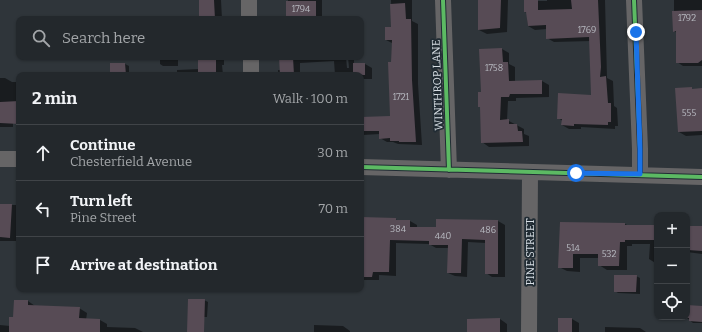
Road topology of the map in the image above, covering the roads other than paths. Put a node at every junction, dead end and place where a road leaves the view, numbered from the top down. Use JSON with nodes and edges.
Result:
{"nodes":[{"id":1,"x":249,"y":0,"type":"edge"},
{"id":2,"x":443,"y":0,"type":"edge"},
{"id":3,"x":634,"y":0,"type":"edge"},
{"id":4,"x":250,"y":16,"type":"edge"},
{"id":5,"x":251,"y":60,"type":"edge"},
{"id":6,"x":251,"y":72,"type":"edge"},
{"id":7,"x":0,"y":159,"type":"edge"},
{"id":8,"x":16,"y":159,"type":"edge"},
{"id":9,"x":364,"y":167,"type":"edge"},
{"id":10,"x":449,"y":170,"type":"junction"},
{"id":11,"x":530,"y":172,"type":"junction"},
{"id":12,"x":640,"y":174,"type":"junction"},
{"id":13,"x":702,"y":177,"type":"edge"},
{"id":14,"x":529,"y":332,"type":"edge"}],
"edges":[{"from":1,"to":4,"type":"street"},
{"from":2,"to":10,"type":"street","name":"WINTHROP LANE"},
{"from":3,"to":12,"type":"street"},
{"from":5,"to":6,"type":"street"},
{"from":7,"to":8,"type":"street"},
{"from":9,"to":10,"type":"street"},
{"from":10,"to":11,"type":"street"},
{"from":11,"to":12,"type":"street"},
{"from":11,"to":14,"type":"street","name":"PINE STREET"},
{"from":12,"to":13,"type":"street"}]}
